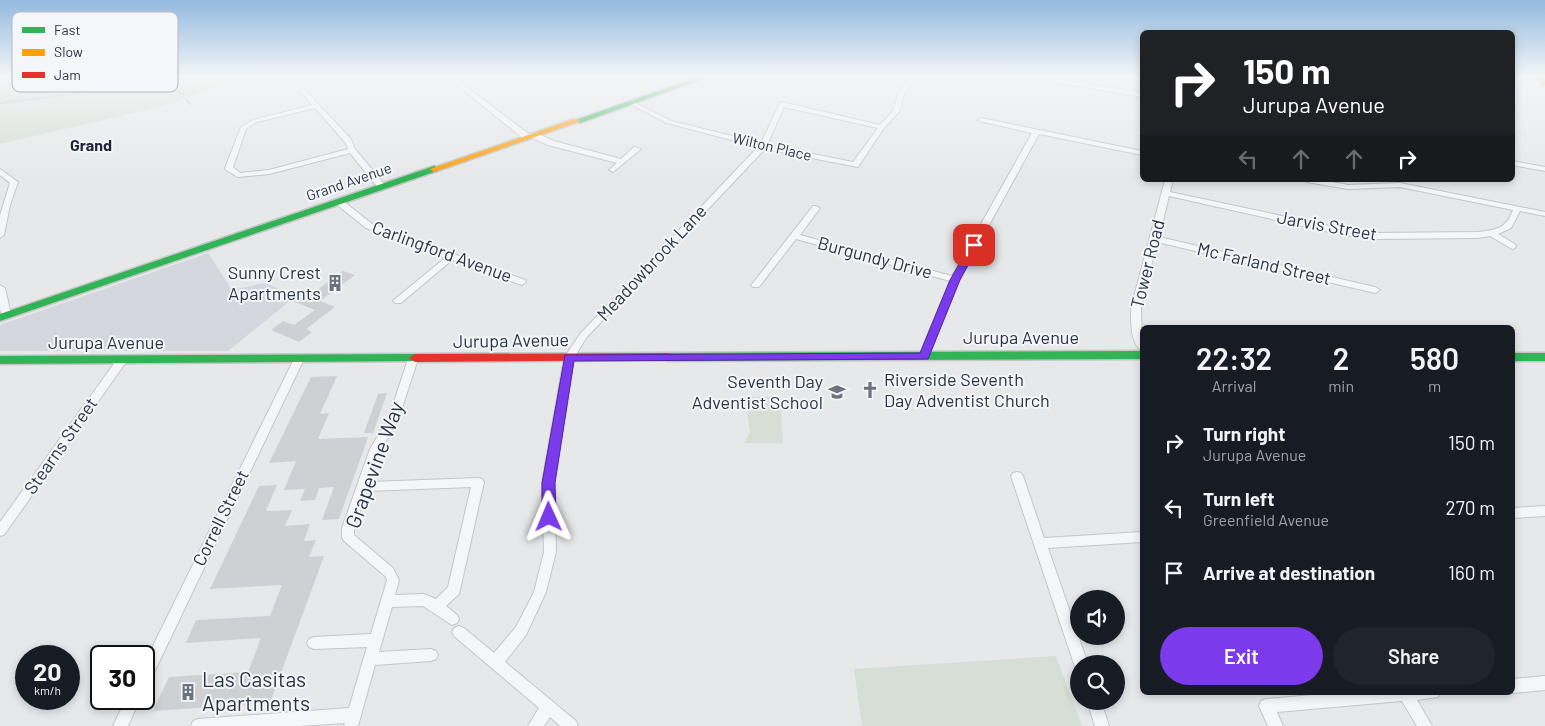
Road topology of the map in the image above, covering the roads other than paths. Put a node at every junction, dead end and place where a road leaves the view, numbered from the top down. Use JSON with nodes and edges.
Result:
{"nodes":[{"id":1,"x":299,"y":110,"type":"edge"},
{"id":2,"x":319,"y":110,"type":"edge"},
{"id":3,"x":495,"y":110,"type":"edge"},
{"id":4,"x":606,"y":110,"type":"edge"},
{"id":5,"x":643,"y":110,"type":"edge"},
{"id":6,"x":779,"y":110,"type":"edge"},
{"id":7,"x":808,"y":110,"type":"edge"},
{"id":8,"x":897,"y":110,"type":"edge"},
{"id":9,"x":699,"y":120,"type":"dead end"},
{"id":10,"x":981,"y":120,"type":"dead end"},
{"id":11,"x":882,"y":127,"type":"junction"},
{"id":12,"x":691,"y":128,"type":"junction"},
{"id":13,"x":1036,"y":132,"type":"junction"},
{"id":14,"x":530,"y":136,"type":"junction"},
{"id":15,"x":763,"y":146,"type":"junction"},
{"id":16,"x":637,"y":149,"type":"dead end"},
{"id":17,"x":352,"y":150,"type":"junction"},
{"id":18,"x":1140,"y":153,"type":"edge"},
{"id":19,"x":622,"y":162,"type":"junction"},
{"id":20,"x":1515,"y":164,"type":"edge"},
{"id":21,"x":1545,"y":169,"type":"edge"},
{"id":22,"x":0,"y":170,"type":"edge"},
{"id":23,"x":613,"y":170,"type":"dead end"},
{"id":24,"x":1168,"y":182,"type":"edge"},
{"id":25,"x":1319,"y":182,"type":"edge"},
{"id":26,"x":382,"y":186,"type":"junction"},
{"id":27,"x":1165,"y":193,"type":"junction"},
{"id":28,"x":339,"y":202,"type":"junction"},
{"id":29,"x":3,"y":206,"type":"edge"},
{"id":30,"x":816,"y":208,"type":"dead end"},
{"id":31,"x":1517,"y":209,"type":"junction"},
{"id":32,"x":1545,"y":214,"type":"edge"},
{"id":33,"x":1491,"y":233,"type":"junction"},
{"id":34,"x":0,"y":235,"type":"edge"},
{"id":35,"x":795,"y":236,"type":"junction"},
{"id":36,"x":1153,"y":238,"type":"junction"},
{"id":37,"x":1512,"y":246,"type":"dead end"},
{"id":38,"x":452,"y":257,"type":"junction"},
{"id":39,"x":955,"y":280,"type":"junction"},
{"id":40,"x":522,"y":282,"type":"dead end"},
{"id":41,"x":756,"y":286,"type":"dead end"},
{"id":42,"x":0,"y":288,"type":"edge"},
{"id":43,"x":1375,"y":290,"type":"dead end"},
{"id":44,"x":398,"y":301,"type":"dead end"},
{"id":45,"x":3,"y":317,"type":"edge"},
{"id":46,"x":1140,"y":341,"type":"edge"},
{"id":47,"x":1140,"y":355,"type":"edge"},
{"id":48,"x":924,"y":356,"type":"junction"},
{"id":49,"x":1515,"y":357,"type":"edge"},
{"id":50,"x":1545,"y":357,"type":"edge"},
{"id":51,"x":569,"y":358,"type":"junction"},
{"id":52,"x":299,"y":359,"type":"junction"},
{"id":53,"x":413,"y":359,"type":"junction"},
{"id":54,"x":0,"y":360,"type":"edge"},
{"id":55,"x":122,"y":360,"type":"junction"},
{"id":56,"x":1017,"y":476,"type":"dead end"},
{"id":57,"x":362,"y":487,"type":"junction"},
{"id":58,"x":1545,"y":511,"type":"edge"},
{"id":59,"x":1515,"y":513,"type":"edge"},
{"id":60,"x":0,"y":531,"type":"edge"},
{"id":61,"x":1140,"y":537,"type":"edge"},
{"id":62,"x":1041,"y":543,"type":"junction"},
{"id":63,"x":387,"y":601,"type":"junction"},
{"id":64,"x":436,"y":607,"type":"junction"},
{"id":65,"x":452,"y":619,"type":"dead end"},
{"id":66,"x":459,"y":632,"type":"dead end"},
{"id":67,"x":376,"y":640,"type":"junction"},
{"id":68,"x":314,"y":643,"type":"dead end"},
{"id":69,"x":155,"y":655,"type":"edge"},
{"id":70,"x":432,"y":655,"type":"dead end"},
{"id":71,"x":1078,"y":655,"type":"edge"},
{"id":72,"x":371,"y":659,"type":"junction"},
{"id":73,"x":495,"y":663,"type":"junction"},
{"id":74,"x":1545,"y":683,"type":"edge"},
{"id":75,"x":1515,"y":686,"type":"edge"},
{"id":76,"x":1392,"y":695,"type":"edge"},
{"id":77,"x":1405,"y":695,"type":"edge"},
{"id":78,"x":548,"y":708,"type":"junction"},
{"id":79,"x":128,"y":710,"type":"edge"},
{"id":80,"x":1097,"y":710,"type":"edge"},
{"id":81,"x":353,"y":720,"type":"edge"},
{"id":82,"x":120,"y":726,"type":"edge"},
{"id":83,"x":198,"y":726,"type":"edge"},
{"id":84,"x":534,"y":726,"type":"edge"},
{"id":85,"x":571,"y":726,"type":"edge"},
{"id":86,"x":1102,"y":726,"type":"edge"},
{"id":87,"x":1276,"y":726,"type":"edge"},
{"id":88,"x":1425,"y":726,"type":"edge"}],
"edges":[{"from":1,"to":17,"type":"street"},
{"from":2,"to":17,"type":"street"},
{"from":3,"to":14,"type":"street"},
{"from":4,"to":14,"type":"main road","name":"Grand Avenue"},
{"from":5,"to":12,"type":"street","name":"Wilton Place"},
{"from":6,"to":15,"type":"street","name":"Meadowbrook Lane"},
{"from":7,"to":11,"type":"street","name":"Meadowbrook Lane"},
{"from":8,"to":11,"type":"street"},
{"from":9,"to":12,"type":"street"},
{"from":10,"to":13,"type":"street"},
{"from":11,"to":15,"type":"street","name":"Wilton Place"},
{"from":12,"to":15,"type":"street","name":"Wilton Place"},
{"from":13,"to":18,"type":"street"},
{"from":13,"to":39,"type":"street"},
{"from":14,"to":19,"type":"street"},
{"from":14,"to":26,"type":"main road","name":"Grand Avenue"},
{"from":15,"to":51,"type":"street","name":"Meadowbrook Lane"},
{"from":16,"to":19,"type":"street"},
{"from":17,"to":26,"type":"street"},
{"from":19,"to":23,"type":"street"},
{"from":20,"to":21,"type":"street"},
{"from":22,"to":29,"type":"street"},
{"from":24,"to":27,"type":"street","name":"Tower Road"},
{"from":25,"to":31,"type":"street"},
{"from":26,"to":28,"type":"main road","name":"Grand Avenue"},
{"from":27,"to":33,"type":"street","name":"Jarvis Street"},
{"from":27,"to":36,"type":"street","name":"Tower Road"},
{"from":28,"to":38,"type":"street","name":"Carlingford Avenue"},
{"from":28,"to":45,"type":"main road","name":"Grand Avenue"},
{"from":29,"to":34,"type":"street"},
{"from":30,"to":35,"type":"street"},
{"from":31,"to":32,"type":"street"},
{"from":31,"to":33,"type":"street","name":"Jarvis Street"},
{"from":33,"to":37,"type":"street"},
{"from":35,"to":39,"type":"street","name":"Burgundy Drive"},
{"from":35,"to":41,"type":"street"},
{"from":36,"to":43,"type":"street","name":"Mc Farland Street"},
{"from":36,"to":46,"type":"street","name":"Tower Road"},
{"from":38,"to":40,"type":"street","name":"Carlingford Avenue"},
{"from":38,"to":44,"type":"street"},
{"from":39,"to":48,"type":"street"},
{"from":42,"to":45,"type":"street"},
{"from":47,"to":48,"type":"main road","name":"Jurupa Avenue"},
{"from":48,"to":51,"type":"main road","name":"Jurupa Avenue"},
{"from":49,"to":50,"type":"main road"},
{"from":51,"to":53,"type":"main road","name":"Jurupa Avenue"},
{"from":51,"to":73,"type":"street","name":"Meadowbrook Lane"},
{"from":52,"to":53,"type":"main road","name":"Jurupa Avenue"},
{"from":52,"to":55,"type":"main road","name":"Jurupa Avenue"},
{"from":52,"to":69,"type":"street","name":"Correll Street"},
{"from":53,"to":57,"type":"street","name":"Grapevine Way"},
{"from":54,"to":55,"type":"main road","name":"Jurupa Avenue"},
{"from":55,"to":60,"type":"street","name":"Stearns Street"},
{"from":56,"to":62,"type":"street"},
{"from":57,"to":63,"type":"street","name":"Grapevine Way"},
{"from":57,"to":64,"type":"street"},
{"from":58,"to":59,"type":"street"},
{"from":61,"to":62,"type":"street"},
{"from":62,"to":71,"type":"street"},
{"from":63,"to":64,"type":"street"},
{"from":63,"to":67,"type":"street","name":"Grapevine Way"},
{"from":64,"to":65,"type":"street"},
{"from":66,"to":73,"type":"street"},
{"from":67,"to":68,"type":"street"},
{"from":67,"to":72,"type":"street","name":"Grapevine Way"},
{"from":70,"to":72,"type":"street"},
{"from":72,"to":81,"type":"street","name":"Grapevine Way"},
{"from":73,"to":78,"type":"street"},
{"from":74,"to":75,"type":"street"},
{"from":76,"to":87,"type":"street"},
{"from":77,"to":88,"type":"street"},
{"from":78,"to":84,"type":"street"},
{"from":78,"to":85,"type":"street"},
{"from":79,"to":82,"type":"street"},
{"from":80,"to":86,"type":"street"},
{"from":81,"to":83,"type":"street"}]}
